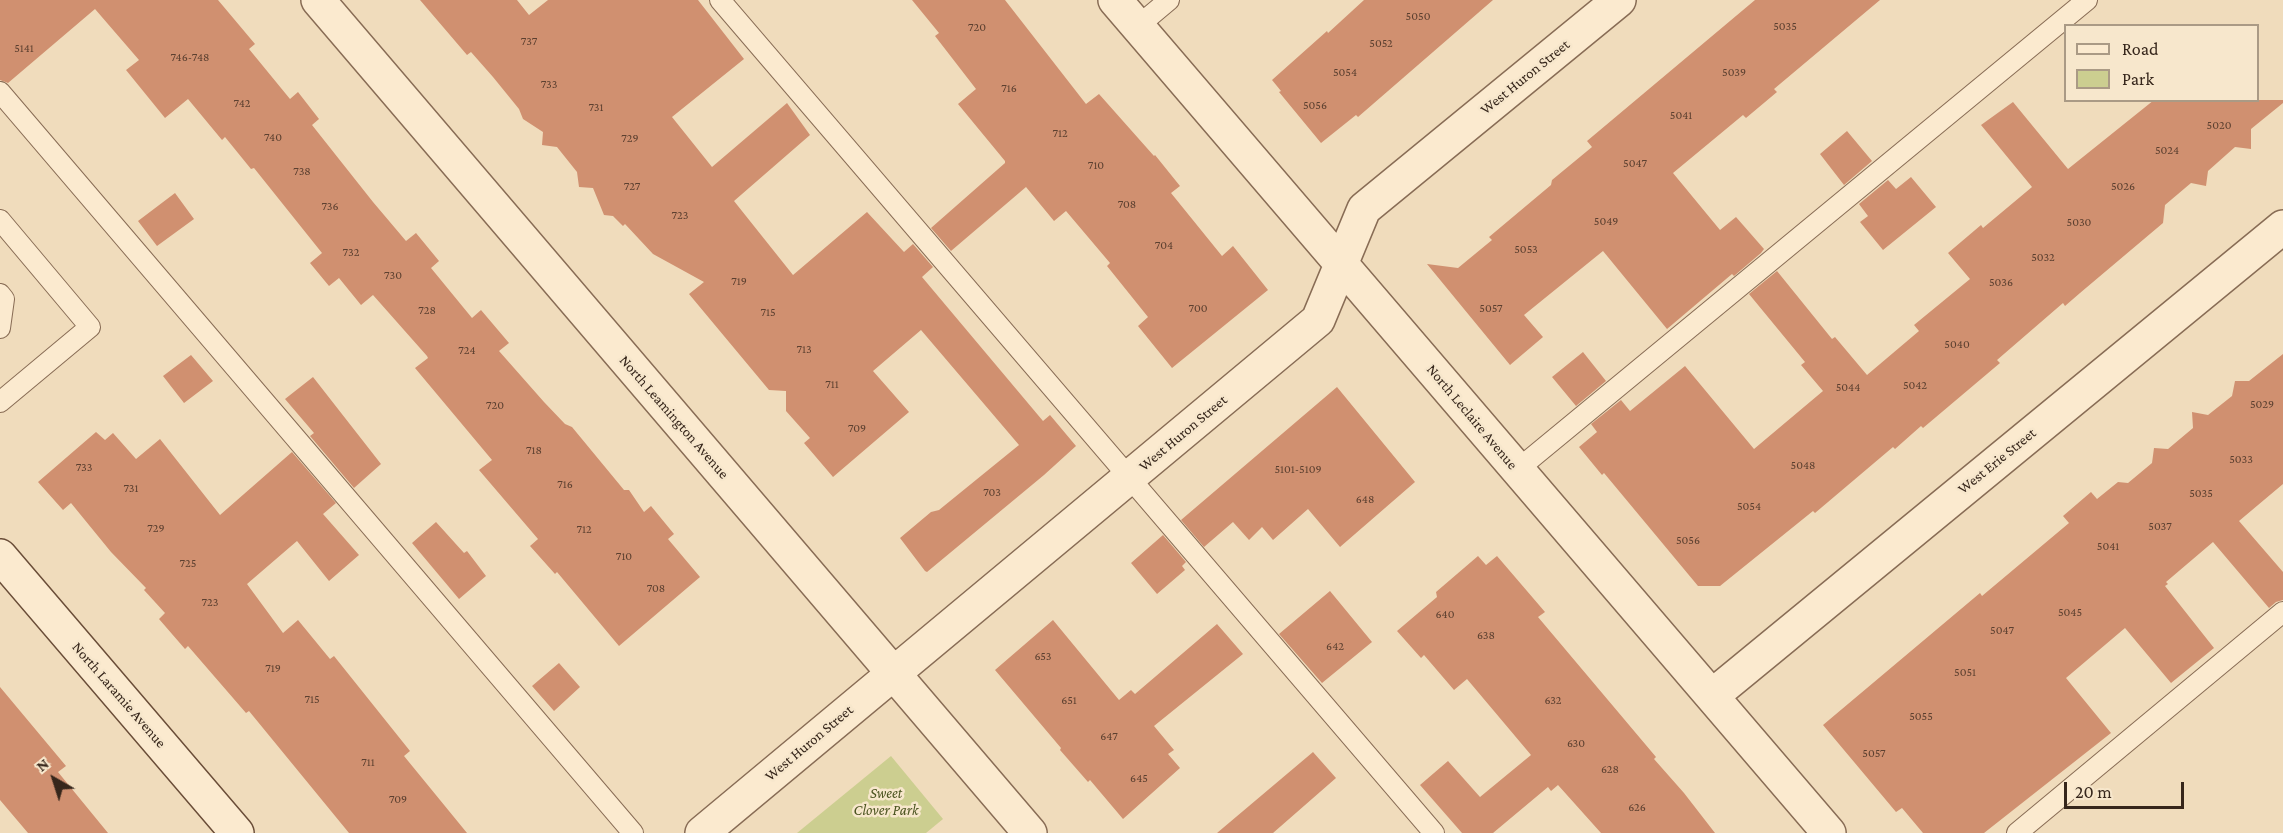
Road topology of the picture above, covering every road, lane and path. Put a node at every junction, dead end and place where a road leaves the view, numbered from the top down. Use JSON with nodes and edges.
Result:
{"nodes":[{"id":1,"x":318,"y":0,"type":"edge"},
{"id":2,"x":720,"y":0,"type":"edge"},
{"id":3,"x":1115,"y":0,"type":"edge"},
{"id":4,"x":1169,"y":0,"type":"edge"},
{"id":5,"x":1619,"y":0,"type":"edge"},
{"id":6,"x":2087,"y":0,"type":"edge"},
{"id":7,"x":1138,"y":26,"type":"junction"},
{"id":8,"x":0,"y":92,"type":"edge"},
{"id":9,"x":0,"y":220,"type":"edge"},
{"id":10,"x":2283,"y":227,"type":"edge"},
{"id":11,"x":1342,"y":264,"type":"junction"},
{"id":12,"x":0,"y":294,"type":"edge"},
{"id":13,"x":0,"y":328,"type":"edge"},
{"id":14,"x":0,"y":402,"type":"edge"},
{"id":15,"x":1517,"y":470,"type":"junction"},
{"id":16,"x":1129,"y":477,"type":"junction"},
{"id":17,"x":0,"y":556,"type":"edge"},
{"id":18,"x":2283,"y":612,"type":"edge"},
{"id":19,"x":894,"y":674,"type":"junction"},
{"id":20,"x":1712,"y":696,"type":"junction"},
{"id":21,"x":237,"y":833,"type":"edge"},
{"id":22,"x":633,"y":833,"type":"edge"},
{"id":23,"x":702,"y":833,"type":"edge"},
{"id":24,"x":1030,"y":833,"type":"edge"},
{"id":25,"x":1434,"y":833,"type":"edge"},
{"id":26,"x":1829,"y":833,"type":"edge"},
{"id":27,"x":2017,"y":833,"type":"edge"}],
"edges":[{"from":1,"to":19,"type":"street","name":"North Leamington Avenue"},
{"from":2,"to":16,"type":"lane"},
{"from":3,"to":7,"type":"street","name":"North Leclaire Avenue"},
{"from":4,"to":7,"type":"lane"},
{"from":5,"to":11,"type":"street","name":"West Huron Street"},
{"from":6,"to":15,"type":"lane"},
{"from":7,"to":11,"type":"street","name":"North Leclaire Avenue"},
{"from":8,"to":22,"type":"lane"},
{"from":9,"to":14,"type":"lane"},
{"from":10,"to":20,"type":"street","name":"West Erie Street"},
{"from":11,"to":15,"type":"street","name":"North Leclaire Avenue"},
{"from":11,"to":16,"type":"street","name":"West Huron Street"},
{"from":12,"to":13,"type":"lane"},
{"from":15,"to":20,"type":"street","name":"North Leclaire Avenue"},
{"from":16,"to":19,"type":"street","name":"West Huron Street"},
{"from":16,"to":25,"type":"lane"},
{"from":17,"to":21,"type":"street","name":"North Laramie Avenue"},
{"from":18,"to":27,"type":"lane"},
{"from":19,"to":23,"type":"street","name":"West Huron Street"},
{"from":19,"to":24,"type":"street","name":"North Leamington Avenue"},
{"from":20,"to":26,"type":"street","name":"North Leclaire Avenue"}]}
